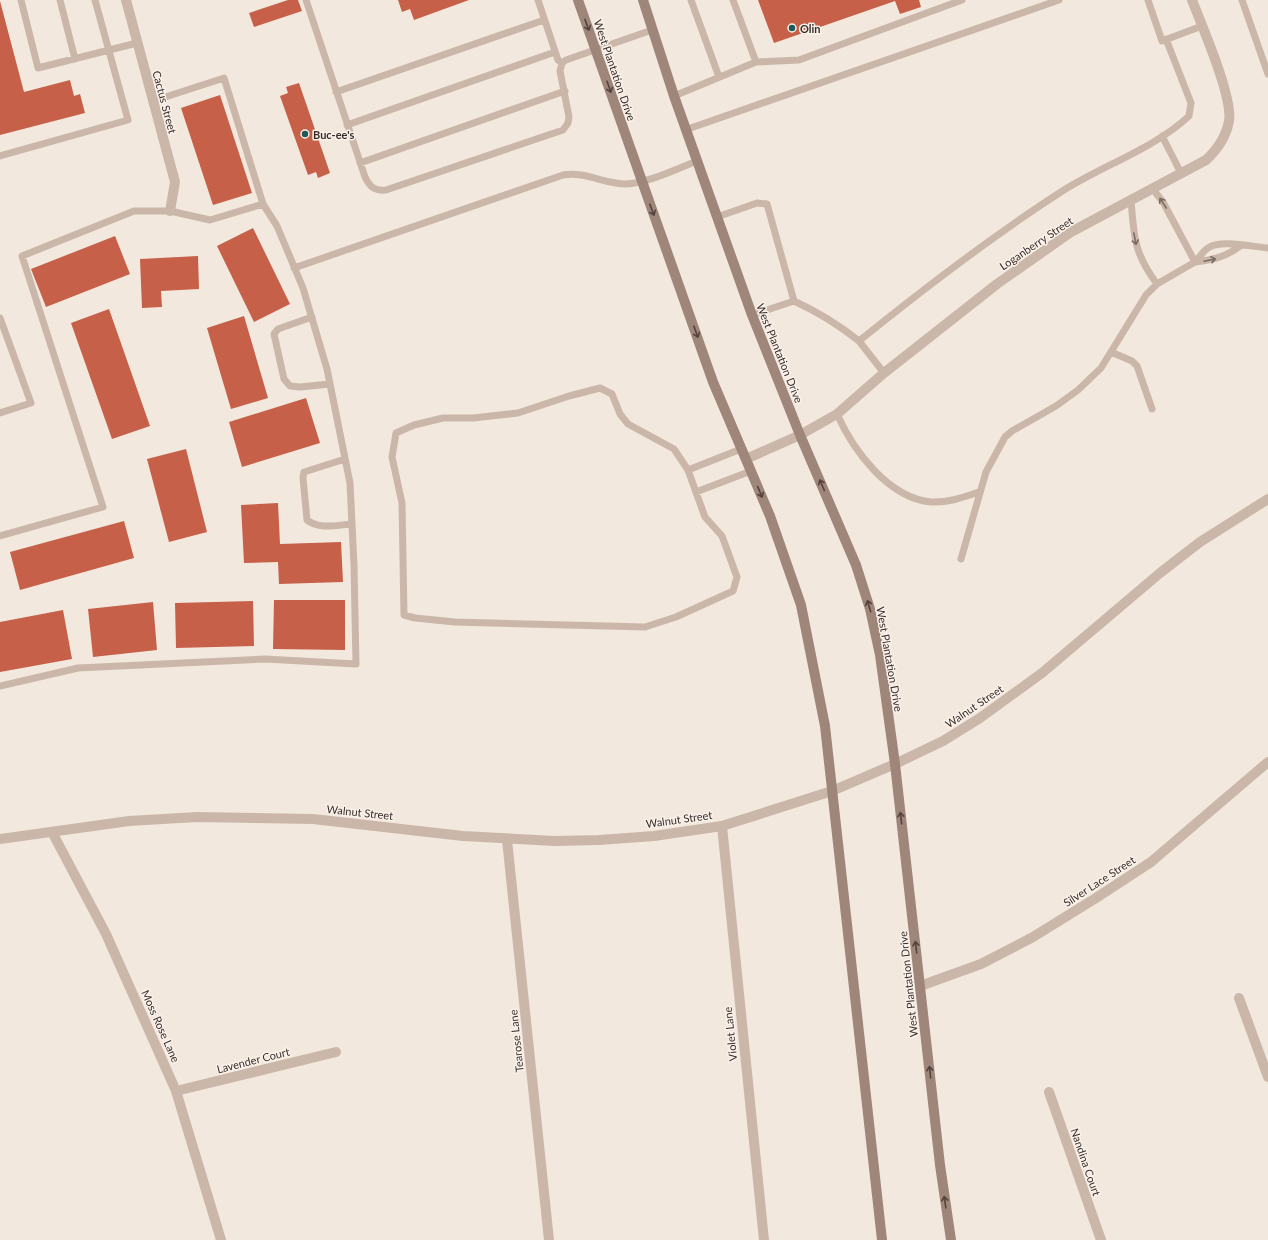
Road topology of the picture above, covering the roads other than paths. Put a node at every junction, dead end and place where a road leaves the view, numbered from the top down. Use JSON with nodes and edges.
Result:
{"nodes":[{"id":1,"x":21,"y":0,"type":"edge"},
{"id":2,"x":60,"y":0,"type":"edge"},
{"id":3,"x":95,"y":0,"type":"edge"},
{"id":4,"x":126,"y":0,"type":"edge"},
{"id":5,"x":306,"y":0,"type":"edge"},
{"id":6,"x":538,"y":0,"type":"edge"},
{"id":7,"x":578,"y":0,"type":"edge"},
{"id":8,"x":643,"y":0,"type":"edge"},
{"id":9,"x":691,"y":0,"type":"edge"},
{"id":10,"x":733,"y":0,"type":"edge"},
{"id":11,"x":962,"y":0,"type":"edge"},
{"id":12,"x":1059,"y":0,"type":"edge"},
{"id":13,"x":1148,"y":0,"type":"edge"},
{"id":14,"x":1192,"y":0,"type":"edge"},
{"id":15,"x":1242,"y":0,"type":"edge"},
{"id":16,"x":948,"y":2,"type":"edge"},
{"id":17,"x":544,"y":20,"type":"junction"},
{"id":18,"x":1202,"y":26,"type":"junction"},
{"id":19,"x":652,"y":30,"type":"junction"},
{"id":20,"x":1166,"y":39,"type":"junction"},
{"id":21,"x":137,"y":43,"type":"junction"},
{"id":22,"x":109,"y":50,"type":"junction"},
{"id":23,"x":596,"y":50,"type":"junction"},
{"id":24,"x":555,"y":52,"type":"junction"},
{"id":25,"x":75,"y":59,"type":"junction"},
{"id":26,"x":756,"y":62,"type":"junction"},
{"id":27,"x":562,"y":63,"type":"junction"},
{"id":28,"x":1268,"y":74,"type":"edge"},
{"id":29,"x":719,"y":77,"type":"junction"},
{"id":30,"x":565,"y":91,"type":"junction"},
{"id":31,"x":336,"y":92,"type":"junction"},
{"id":32,"x":674,"y":96,"type":"junction"},
{"id":33,"x":153,"y":102,"type":"junction"},
{"id":34,"x":348,"y":125,"type":"junction"},
{"id":35,"x":686,"y":130,"type":"junction"},
{"id":36,"x":1162,"y":136,"type":"junction"},
{"id":37,"x":0,"y":156,"type":"edge"},
{"id":38,"x":697,"y":161,"type":"junction"},
{"id":39,"x":360,"y":163,"type":"junction"},
{"id":40,"x":1182,"y":173,"type":"junction"},
{"id":41,"x":642,"y":181,"type":"junction"},
{"id":42,"x":1152,"y":188,"type":"junction"},
{"id":43,"x":1131,"y":200,"type":"junction"},
{"id":44,"x":263,"y":204,"type":"junction"},
{"id":45,"x":170,"y":211,"type":"junction"},
{"id":46,"x":716,"y":217,"type":"junction"},
{"id":47,"x":1240,"y":246,"type":"junction"},
{"id":48,"x":1268,"y":248,"type":"edge"},
{"id":49,"x":1195,"y":262,"type":"junction"},
{"id":50,"x":294,"y":268,"type":"junction"},
{"id":51,"x":1157,"y":284,"type":"junction"},
{"id":52,"x":794,"y":301,"type":"junction"},
{"id":53,"x":752,"y":315,"type":"junction"},
{"id":54,"x":312,"y":317,"type":"junction"},
{"id":55,"x":0,"y":318,"type":"edge"},
{"id":56,"x":859,"y":341,"type":"junction"},
{"id":57,"x":1111,"y":352,"type":"junction"},
{"id":58,"x":884,"y":373,"type":"junction"},
{"id":59,"x":330,"y":384,"type":"junction"},
{"id":60,"x":1152,"y":409,"type":"dead end"},
{"id":61,"x":0,"y":413,"type":"edge"},
{"id":62,"x":838,"y":414,"type":"junction"},
{"id":63,"x":800,"y":435,"type":"junction"},
{"id":64,"x":741,"y":449,"type":"junction"},
{"id":65,"x":345,"y":459,"type":"junction"},
{"id":66,"x":746,"y":459,"type":"junction"},
{"id":67,"x":688,"y":470,"type":"junction"},
{"id":68,"x":751,"y":471,"type":"junction"},
{"id":69,"x":696,"y":492,"type":"junction"},
{"id":70,"x":979,"y":492,"type":"junction"},
{"id":71,"x":1268,"y":499,"type":"edge"},
{"id":72,"x":352,"y":524,"type":"junction"},
{"id":73,"x":0,"y":536,"type":"edge"},
{"id":74,"x":962,"y":559,"type":"dead end"},
{"id":75,"x":0,"y":686,"type":"edge"},
{"id":76,"x":1268,"y":762,"type":"edge"},
{"id":77,"x":895,"y":764,"type":"junction"},
{"id":78,"x":832,"y":791,"type":"junction"},
{"id":79,"x":722,"y":826,"type":"junction"},
{"id":80,"x":52,"y":832,"type":"junction"},
{"id":81,"x":0,"y":839,"type":"edge"},
{"id":82,"x":508,"y":840,"type":"junction"},
{"id":83,"x":920,"y":986,"type":"junction"},
{"id":84,"x":1239,"y":998,"type":"dead end"},
{"id":85,"x":336,"y":1052,"type":"dead end"},
{"id":86,"x":1268,"y":1077,"type":"edge"},
{"id":87,"x":176,"y":1091,"type":"junction"},
{"id":88,"x":1049,"y":1092,"type":"dead end"},
{"id":89,"x":221,"y":1240,"type":"edge"},
{"id":90,"x":549,"y":1240,"type":"edge"},
{"id":91,"x":764,"y":1240,"type":"edge"},
{"id":92,"x":882,"y":1240,"type":"edge"},
{"id":93,"x":951,"y":1240,"type":"edge"},
{"id":94,"x":1101,"y":1240,"type":"edge"}],
"edges":[{"from":1,"to":25,"type":"lane"},
{"from":2,"to":25,"type":"lane"},
{"from":3,"to":22,"type":"lane"},
{"from":4,"to":21,"type":"street","name":"Cactus Street"},
{"from":5,"to":31,"type":"lane"},
{"from":6,"to":17,"type":"lane"},
{"from":7,"to":23,"type":"main road","name":"West Plantation Drive","one_way":true},
{"from":8,"to":19,"type":"main road","name":"West Plantation Drive"},
{"from":9,"to":29,"type":"lane"},
{"from":10,"to":26,"type":"lane"},
{"from":11,"to":16,"type":"lane"},
{"from":12,"to":35,"type":"lane"},
{"from":13,"to":20,"type":"lane"},
{"from":14,"to":18,"type":"street","name":"Loganberry Street"},
{"from":15,"to":28,"type":"lane"},
{"from":16,"to":26,"type":"lane"},
{"from":17,"to":24,"type":"lane"},
{"from":17,"to":31,"type":"lane"},
{"from":18,"to":20,"type":"lane"},
{"from":18,"to":40,"type":"street","name":"Loganberry Street"},
{"from":19,"to":23,"type":"lane"},
{"from":19,"to":32,"type":"main road","name":"West Plantation Drive"},
{"from":20,"to":36,"type":"lane"},
{"from":21,"to":22,"type":"lane"},
{"from":21,"to":33,"type":"street","name":"Cactus Street"},
{"from":22,"to":25,"type":"lane"},
{"from":22,"to":37,"type":"lane"},
{"from":23,"to":27,"type":"lane"},
{"from":23,"to":41,"type":"main road","name":"West Plantation Drive","one_way":true},
{"from":24,"to":27,"type":"lane"},
{"from":24,"to":34,"type":"lane"},
{"from":26,"to":29,"type":"lane"},
{"from":27,"to":30,"type":"lane"},
{"from":29,"to":32,"type":"lane"},
{"from":30,"to":39,"type":"lane"},
{"from":30,"to":39,"type":"lane"},
{"from":31,"to":34,"type":"lane"},
{"from":32,"to":35,"type":"main road","name":"West Plantation Drive"},
{"from":33,"to":44,"type":"lane"},
{"from":33,"to":45,"type":"street","name":"Cactus Street"},
{"from":34,"to":39,"type":"lane"},
{"from":35,"to":38,"type":"main road","name":"West Plantation Drive"},
{"from":36,"to":40,"type":"lane"},
{"from":36,"to":56,"type":"lane"},
{"from":38,"to":41,"type":"lane"},
{"from":38,"to":46,"type":"main road","name":"West Plantation Drive"},
{"from":40,"to":42,"type":"street","name":"Loganberry Street"},
{"from":41,"to":50,"type":"lane"},
{"from":41,"to":64,"type":"main road","name":"West Plantation Drive","one_way":true},
{"from":42,"to":43,"type":"street","name":"Loganberry Street"},
{"from":49,"to":42,"type":"lane","one_way":true},
{"from":43,"to":51,"type":"lane","one_way":true},
{"from":43,"to":58,"type":"street","name":"Loganberry Street"},
{"from":44,"to":45,"type":"lane"},
{"from":44,"to":50,"type":"lane"},
{"from":45,"to":73,"type":"lane"},
{"from":46,"to":52,"type":"lane"},
{"from":46,"to":53,"type":"main road","name":"West Plantation Drive"},
{"from":47,"to":48,"type":"lane"},
{"from":49,"to":47,"type":"lane","one_way":true},
{"from":47,"to":49,"type":"lane"},
{"from":49,"to":51,"type":"lane"},
{"from":50,"to":54,"type":"lane"},
{"from":51,"to":57,"type":"lane"},
{"from":52,"to":53,"type":"lane"},
{"from":52,"to":56,"type":"lane"},
{"from":53,"to":63,"type":"main road","name":"West Plantation Drive"},
{"from":54,"to":59,"type":"lane"},
{"from":54,"to":59,"type":"lane"},
{"from":55,"to":61,"type":"lane"},
{"from":56,"to":58,"type":"lane"},
{"from":57,"to":60,"type":"lane"},
{"from":57,"to":70,"type":"lane"},
{"from":58,"to":62,"type":"street","name":"Loganberry Street"},
{"from":59,"to":65,"type":"lane"},
{"from":62,"to":63,"type":"street","name":"Loganberry Street"},
{"from":62,"to":70,"type":"lane"},
{"from":63,"to":66,"type":"street","name":"Loganberry Street"},
{"from":77,"to":63,"type":"main road","name":"West Plantation Drive","one_way":true},
{"from":64,"to":66,"type":"main road","name":"West Plantation Drive"},
{"from":64,"to":67,"type":"lane"},
{"from":65,"to":72,"type":"lane"},
{"from":65,"to":72,"type":"lane"},
{"from":66,"to":68,"type":"main road","name":"West Plantation Drive"},
{"from":67,"to":69,"type":"lane"},
{"from":67,"to":69,"type":"lane"},
{"from":68,"to":69,"type":"lane"},
{"from":68,"to":78,"type":"main road","name":"West Plantation Drive","one_way":true},
{"from":70,"to":74,"type":"lane"},
{"from":71,"to":77,"type":"street","name":"Walnut Street"},
{"from":72,"to":75,"type":"lane"},
{"from":76,"to":83,"type":"street","name":"Silver Lace Street"},
{"from":77,"to":78,"type":"street","name":"Walnut Street"},
{"from":83,"to":77,"type":"main road","name":"West Plantation Drive","one_way":true},
{"from":78,"to":79,"type":"street","name":"Walnut Street"},
{"from":78,"to":92,"type":"main road","name":"West Plantation Drive"},
{"from":79,"to":82,"type":"street","name":"Walnut Street"},
{"from":79,"to":91,"type":"street","name":"Violet Lane"},
{"from":80,"to":81,"type":"street","name":"Walnut Street"},
{"from":80,"to":82,"type":"street","name":"Walnut Street"},
{"from":80,"to":87,"type":"street","name":"Moss Rose Lane"},
{"from":82,"to":90,"type":"street","name":"Tearose Lane"},
{"from":93,"to":83,"type":"main road","name":"West Plantation Drive","one_way":true},
{"from":84,"to":86,"type":"street"},
{"from":85,"to":87,"type":"street","name":"Lavender Court"},
{"from":87,"to":89,"type":"street","name":"Moss Rose Lane"},
{"from":88,"to":94,"type":"street","name":"Nandina Court"}]}
